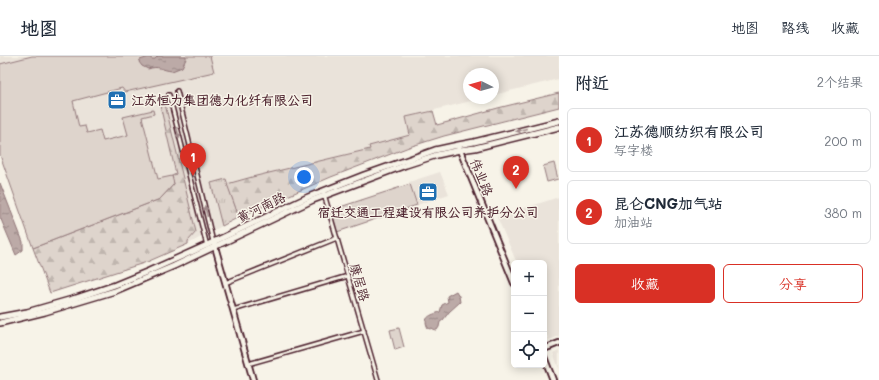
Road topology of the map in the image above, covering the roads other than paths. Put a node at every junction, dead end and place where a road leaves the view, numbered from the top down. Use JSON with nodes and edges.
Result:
{"nodes":[{"id":1,"x":177,"y":91,"type":"dead end"},
{"id":2,"x":169,"y":95,"type":"dead end"},
{"id":3,"x":559,"y":121,"type":"edge"},
{"id":4,"x":559,"y":127,"type":"edge"},
{"id":5,"x":459,"y":148,"type":"junction"},
{"id":6,"x":324,"y":193,"type":"junction"},
{"id":7,"x":337,"y":238,"type":"junction"},
{"id":8,"x":214,"y":245,"type":"junction"},
{"id":9,"x":207,"y":248,"type":"junction"},
{"id":10,"x":348,"y":276,"type":"junction"},
{"id":11,"x":511,"y":276,"type":"edge"},
{"id":12,"x":225,"y":283,"type":"junction"},
{"id":13,"x":233,"y":310,"type":"junction"},
{"id":14,"x":0,"y":318,"type":"edge"},
{"id":15,"x":0,"y":323,"type":"edge"},
{"id":16,"x":364,"y":331,"type":"junction"},
{"id":17,"x":559,"y":343,"type":"edge"},
{"id":18,"x":547,"y":348,"type":"edge"},
{"id":19,"x":248,"y":364,"type":"junction"},
{"id":20,"x":547,"y":365,"type":"edge"},
{"id":21,"x":253,"y":380,"type":"edge"},
{"id":22,"x":378,"y":380,"type":"edge"},
{"id":23,"x":553,"y":380,"type":"edge"}],
"edges":[{"from":8,"to":1,"type":"street","one_way":true},
{"from":2,"to":9,"type":"street","one_way":true},
{"from":3,"to":5,"type":"main road","name":"黄河南路","one_way":true},
{"from":4,"to":5,"type":"main road","name":"黄河南路"},
{"from":5,"to":6,"type":"main road","name":"黄河南路"},
{"from":5,"to":11,"type":"street","name":"伟业路"},
{"from":6,"to":7,"type":"street","name":"康居路"},
{"from":6,"to":8,"type":"main road","name":"黄河南路"},
{"from":7,"to":10,"type":"street","name":"康居路"},
{"from":7,"to":12,"type":"street"},
{"from":8,"to":9,"type":"main road","name":"黄河南路"},
{"from":8,"to":12,"type":"street"},
{"from":9,"to":14,"type":"main road","name":"黄河南路"},
{"from":9,"to":15,"type":"main road","name":"黄河南路"},
{"from":10,"to":13,"type":"street"},
{"from":10,"to":16,"type":"street","name":"康居路"},
{"from":12,"to":13,"type":"street"},
{"from":13,"to":19,"type":"street"},
{"from":16,"to":19,"type":"street"},
{"from":16,"to":22,"type":"street","name":"康居路"},
{"from":17,"to":18,"type":"street"},
{"from":19,"to":21,"type":"street"},
{"from":20,"to":23,"type":"street"}]}
